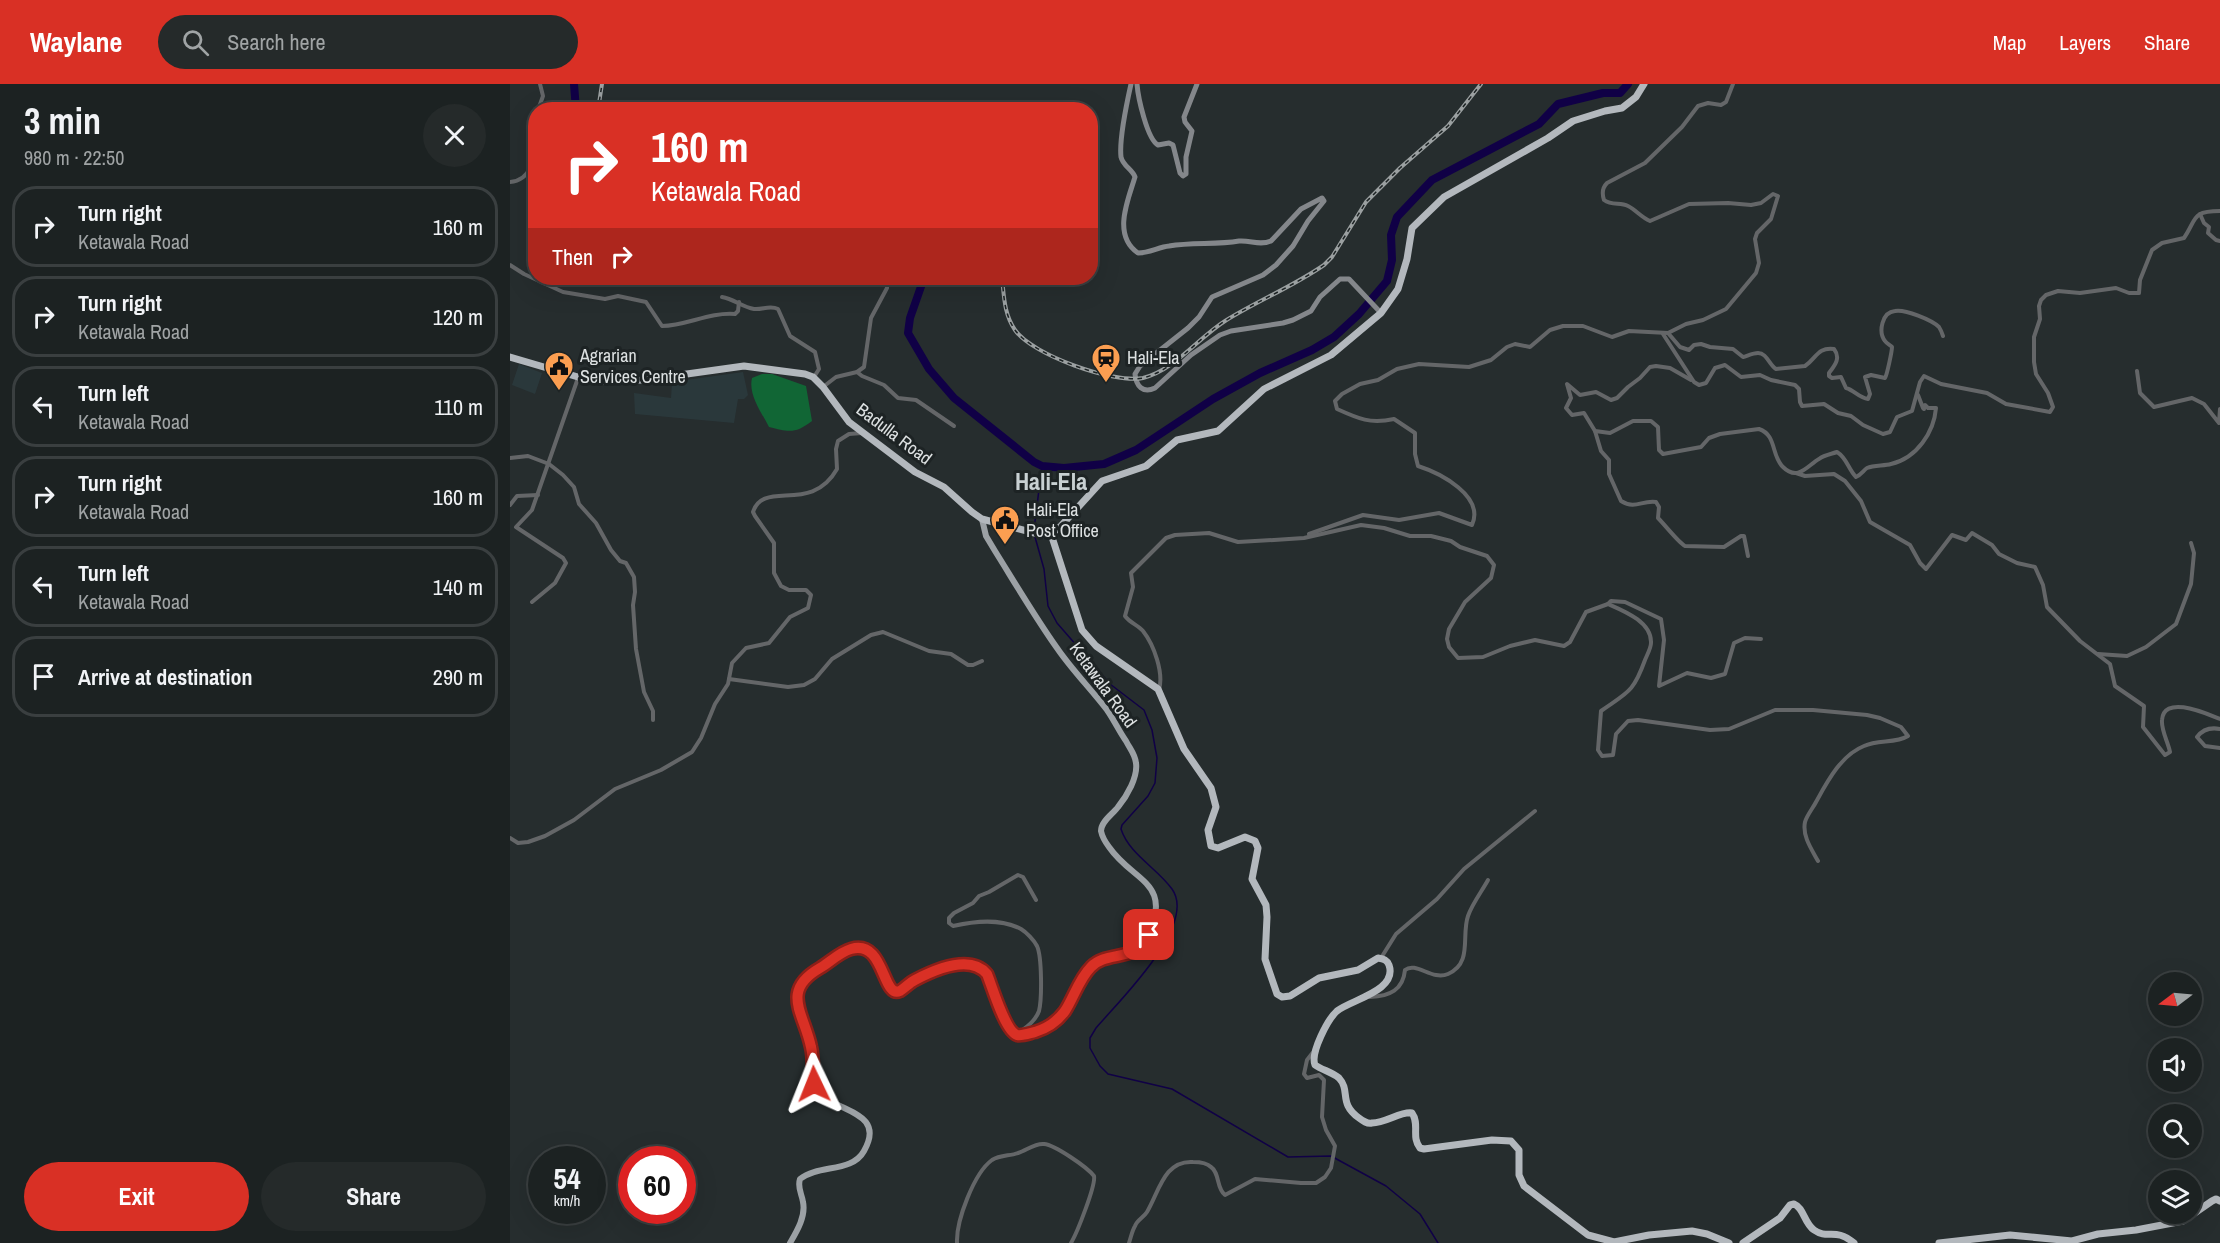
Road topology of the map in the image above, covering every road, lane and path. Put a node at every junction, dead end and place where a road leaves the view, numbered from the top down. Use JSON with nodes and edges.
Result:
{"nodes":[{"id":1,"x":540,"y":84,"type":"edge"},
{"id":2,"x":1131,"y":84,"type":"edge"},
{"id":3,"x":1137,"y":84,"type":"edge"},
{"id":4,"x":1197,"y":84,"type":"edge"},
{"id":5,"x":1644,"y":84,"type":"edge"},
{"id":6,"x":1733,"y":84,"type":"edge"},
{"id":7,"x":541,"y":102,"type":"edge"},
{"id":8,"x":528,"y":175,"type":"edge"},
{"id":9,"x":510,"y":182,"type":"edge"},
{"id":10,"x":2220,"y":211,"type":"edge"},
{"id":11,"x":2200,"y":214,"type":"junction"},
{"id":12,"x":2220,"y":241,"type":"edge"},
{"id":13,"x":510,"y":265,"type":"edge"},
{"id":14,"x":528,"y":276,"type":"edge"},
{"id":15,"x":548,"y":285,"type":"edge"},
{"id":16,"x":887,"y":285,"type":"edge"},
{"id":17,"x":722,"y":297,"type":"dead end"},
{"id":18,"x":739,"y":302,"type":"junction"},
{"id":19,"x":1381,"y":313,"type":"junction"},
{"id":20,"x":1668,"y":333,"type":"junction"},
{"id":21,"x":1663,"y":334,"type":"junction"},
{"id":22,"x":1943,"y":336,"type":"dead end"},
{"id":23,"x":510,"y":357,"type":"edge"},
{"id":24,"x":2138,"y":371,"type":"dead end"},
{"id":25,"x":857,"y":372,"type":"junction"},
{"id":26,"x":578,"y":377,"type":"junction"},
{"id":27,"x":813,"y":377,"type":"junction"},
{"id":28,"x":1694,"y":382,"type":"junction"},
{"id":29,"x":823,"y":387,"type":"junction"},
{"id":30,"x":1918,"y":394,"type":"junction"},
{"id":31,"x":2220,"y":409,"type":"edge"},
{"id":32,"x":954,"y":426,"type":"dead end"},
{"id":33,"x":1595,"y":431,"type":"junction"},
{"id":34,"x":864,"y":433,"type":"junction"},
{"id":35,"x":510,"y":458,"type":"edge"},
{"id":36,"x":549,"y":464,"type":"junction"},
{"id":37,"x":1792,"y":472,"type":"junction"},
{"id":38,"x":537,"y":495,"type":"junction"},
{"id":39,"x":510,"y":505,"type":"edge"},
{"id":40,"x":982,"y":519,"type":"junction"},
{"id":41,"x":1051,"y":534,"type":"junction"},
{"id":42,"x":1304,"y":538,"type":"junction"},
{"id":43,"x":2191,"y":543,"type":"dead end"},
{"id":44,"x":1748,"y":556,"type":"dead end"},
{"id":45,"x":532,"y":602,"type":"dead end"},
{"id":46,"x":1608,"y":604,"type":"junction"},
{"id":47,"x":1761,"y":639,"type":"dead end"},
{"id":48,"x":2098,"y":654,"type":"junction"},
{"id":49,"x":982,"y":661,"type":"dead end"},
{"id":50,"x":729,"y":680,"type":"junction"},
{"id":51,"x":1159,"y":691,"type":"junction"},
{"id":52,"x":2220,"y":719,"type":"edge"},
{"id":53,"x":653,"y":720,"type":"dead end"},
{"id":54,"x":2220,"y":729,"type":"edge"},
{"id":55,"x":2220,"y":748,"type":"edge"},
{"id":56,"x":1535,"y":811,"type":"dead end"},
{"id":57,"x":510,"y":838,"type":"edge"},
{"id":58,"x":1818,"y":861,"type":"dead end"},
{"id":59,"x":1488,"y":880,"type":"dead end"},
{"id":60,"x":1036,"y":900,"type":"dead end"},
{"id":61,"x":1381,"y":958,"type":"junction"},
{"id":62,"x":1370,"y":997,"type":"junction"},
{"id":63,"x":1016,"y":1034,"type":"junction"},
{"id":64,"x":1314,"y":1051,"type":"junction"},
{"id":65,"x":2220,"y":1201,"type":"edge"},
{"id":66,"x":790,"y":1243,"type":"edge"},
{"id":67,"x":957,"y":1243,"type":"edge"},
{"id":68,"x":1071,"y":1243,"type":"edge"},
{"id":69,"x":1128,"y":1243,"type":"edge"},
{"id":70,"x":1729,"y":1243,"type":"edge"},
{"id":71,"x":1743,"y":1243,"type":"edge"},
{"id":72,"x":1854,"y":1243,"type":"edge"},
{"id":73,"x":1939,"y":1243,"type":"edge"}],
"edges":[{"from":1,"to":7,"type":"street"},
{"from":2,"to":19,"type":"street"},
{"from":3,"to":4,"type":"street"},
{"from":5,"to":19,"type":"highway"},
{"from":6,"to":20,"type":"street"},
{"from":8,"to":9,"type":"street"},
{"from":10,"to":11,"type":"street"},
{"from":11,"to":12,"type":"street"},
{"from":11,"to":30,"type":"street"},
{"from":13,"to":14,"type":"street"},
{"from":15,"to":18,"type":"street"},
{"from":16,"to":25,"type":"street"},
{"from":17,"to":18,"type":"street"},
{"from":18,"to":27,"type":"street"},
{"from":19,"to":41,"type":"highway"},
{"from":20,"to":21,"type":"street"},
{"from":20,"to":22,"type":"street"},
{"from":21,"to":28,"type":"street"},
{"from":21,"to":42,"type":"street"},
{"from":23,"to":26,"type":"highway"},
{"from":24,"to":31,"type":"street"},
{"from":25,"to":29,"type":"street"},
{"from":25,"to":32,"type":"street"},
{"from":26,"to":27,"type":"highway"},
{"from":26,"to":36,"type":"street"},
{"from":27,"to":29,"type":"highway","name":"Badulla Road"},
{"from":28,"to":30,"type":"street"},
{"from":28,"to":33,"type":"street"},
{"from":29,"to":34,"type":"highway","name":"Badulla Road"},
{"from":30,"to":37,"type":"street"},
{"from":33,"to":37,"type":"street"},
{"from":33,"to":44,"type":"street"},
{"from":34,"to":40,"type":"highway","name":"Badulla Road"},
{"from":34,"to":50,"type":"street"},
{"from":35,"to":36,"type":"street"},
{"from":36,"to":38,"type":"street"},
{"from":36,"to":53,"type":"street"},
{"from":37,"to":48,"type":"street"},
{"from":38,"to":39,"type":"street"},
{"from":38,"to":45,"type":"street"},
{"from":40,"to":41,"type":"highway","name":"Badulla Road"},
{"from":40,"to":63,"type":"main road","name":"Ketawala Road"},
{"from":41,"to":51,"type":"highway"},
{"from":42,"to":46,"type":"street"},
{"from":42,"to":51,"type":"street"},
{"from":43,"to":48,"type":"street"},
{"from":46,"to":47,"type":"street"},
{"from":46,"to":58,"type":"street"},
{"from":48,"to":52,"type":"street"},
{"from":49,"to":50,"type":"street"},
{"from":50,"to":57,"type":"street"},
{"from":51,"to":61,"type":"highway"},
{"from":54,"to":55,"type":"street"},
{"from":56,"to":61,"type":"street"},
{"from":59,"to":62,"type":"street"},
{"from":60,"to":63,"type":"street"},
{"from":61,"to":62,"type":"highway"},
{"from":62,"to":64,"type":"highway"},
{"from":63,"to":66,"type":"main road"},
{"from":64,"to":69,"type":"street"},
{"from":64,"to":70,"type":"highway"},
{"from":65,"to":73,"type":"highway"},
{"from":67,"to":68,"type":"street"},
{"from":71,"to":72,"type":"highway"}]}
